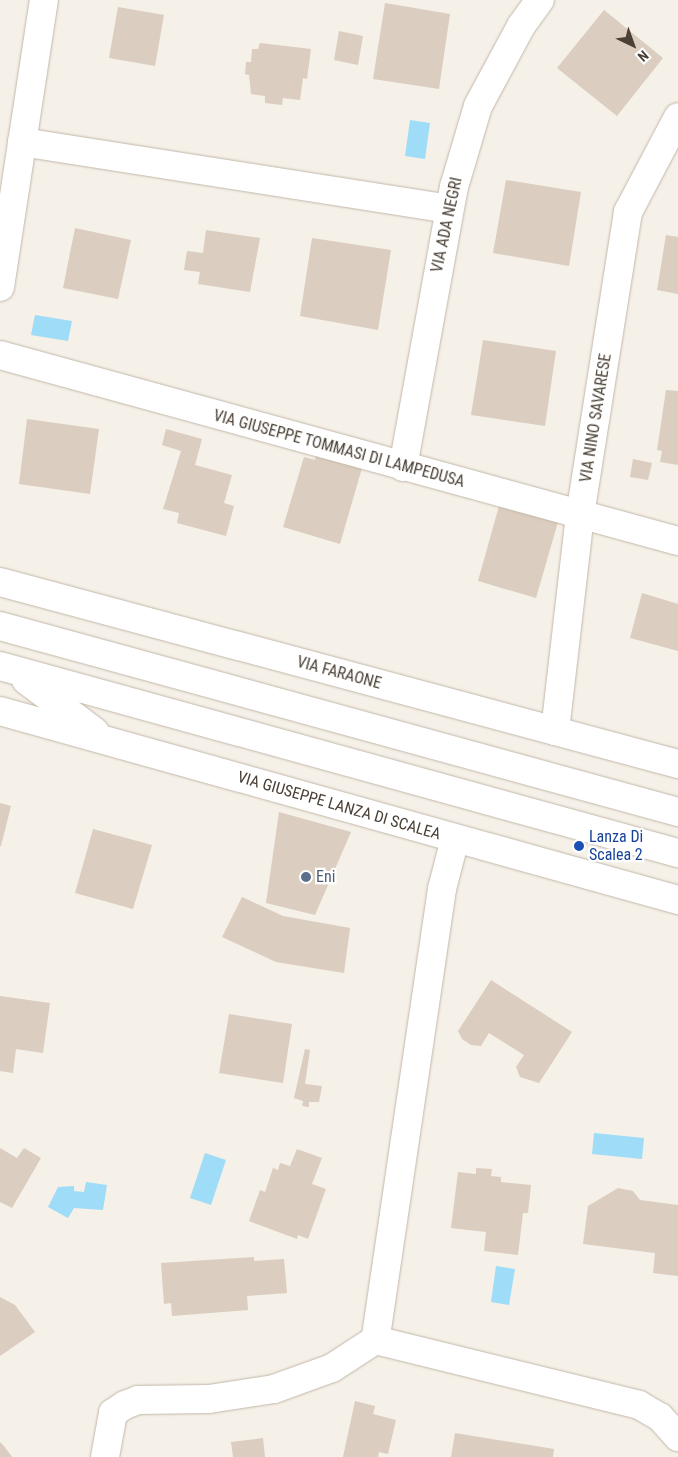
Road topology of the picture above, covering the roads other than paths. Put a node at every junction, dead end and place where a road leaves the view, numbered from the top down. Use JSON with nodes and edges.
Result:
{"nodes":[{"id":1,"x":44,"y":0,"type":"edge"},
{"id":2,"x":540,"y":0,"type":"edge"},
{"id":3,"x":678,"y":117,"type":"edge"},
{"id":4,"x":22,"y":142,"type":"junction"},
{"id":5,"x":448,"y":209,"type":"junction"},
{"id":6,"x":0,"y":287,"type":"edge"},
{"id":7,"x":0,"y":355,"type":"edge"},
{"id":8,"x":403,"y":467,"type":"junction"},
{"id":9,"x":580,"y":515,"type":"junction"},
{"id":10,"x":678,"y":541,"type":"edge"},
{"id":11,"x":0,"y":582,"type":"edge"},
{"id":12,"x":0,"y":626,"type":"edge"},
{"id":13,"x":0,"y":666,"type":"edge"},
{"id":14,"x":0,"y":710,"type":"edge"},
{"id":15,"x":555,"y":731,"type":"junction"},
{"id":16,"x":117,"y":743,"type":"junction"},
{"id":17,"x":678,"y":764,"type":"edge"},
{"id":18,"x":678,"y":812,"type":"edge"},
{"id":19,"x":455,"y":839,"type":"junction"},
{"id":20,"x":678,"y":852,"type":"edge"},
{"id":21,"x":678,"y":900,"type":"edge"},
{"id":22,"x":375,"y":1340,"type":"junction"},
{"id":23,"x":678,"y":1437,"type":"edge"},
{"id":24,"x":105,"y":1457,"type":"edge"}],
"edges":[{"from":1,"to":4,"type":"street"},
{"from":2,"to":5,"type":"street","name":"VIA ADA NEGRI"},
{"from":3,"to":9,"type":"street","name":"VIA NINO SAVARESE"},
{"from":4,"to":5,"type":"street"},
{"from":4,"to":6,"type":"street"},
{"from":5,"to":8,"type":"street","name":"VIA ADA NEGRI"},
{"from":7,"to":8,"type":"street","name":"VIA GIUSEPPE TOMMASI DI LAMPEDUSA"},
{"from":8,"to":9,"type":"street","name":"VIA GIUSEPPE TOMMASI DI LAMPEDUSA"},
{"from":9,"to":10,"type":"street","name":"VIA GIUSEPPE TOMMASI DI LAMPEDUSA"},
{"from":9,"to":15,"type":"street","name":"VIA NINO SAVARESE"},
{"from":11,"to":15,"type":"street","name":"VIA FARAONE"},
{"from":12,"to":18,"type":"street"},
{"from":13,"to":16,"type":"street"},
{"from":13,"to":20,"type":"street"},
{"from":14,"to":16,"type":"street","name":"VIA GIUSEPPE LANZA DI SCALEA"},
{"from":15,"to":17,"type":"street","name":"VIA FARAONE"},
{"from":16,"to":19,"type":"street","name":"VIA GIUSEPPE LANZA DI SCALEA"},
{"from":19,"to":21,"type":"street","name":"VIA GIUSEPPE LANZA DI SCALEA"},
{"from":19,"to":22,"type":"street"},
{"from":22,"to":23,"type":"street"},
{"from":22,"to":24,"type":"street"}]}
